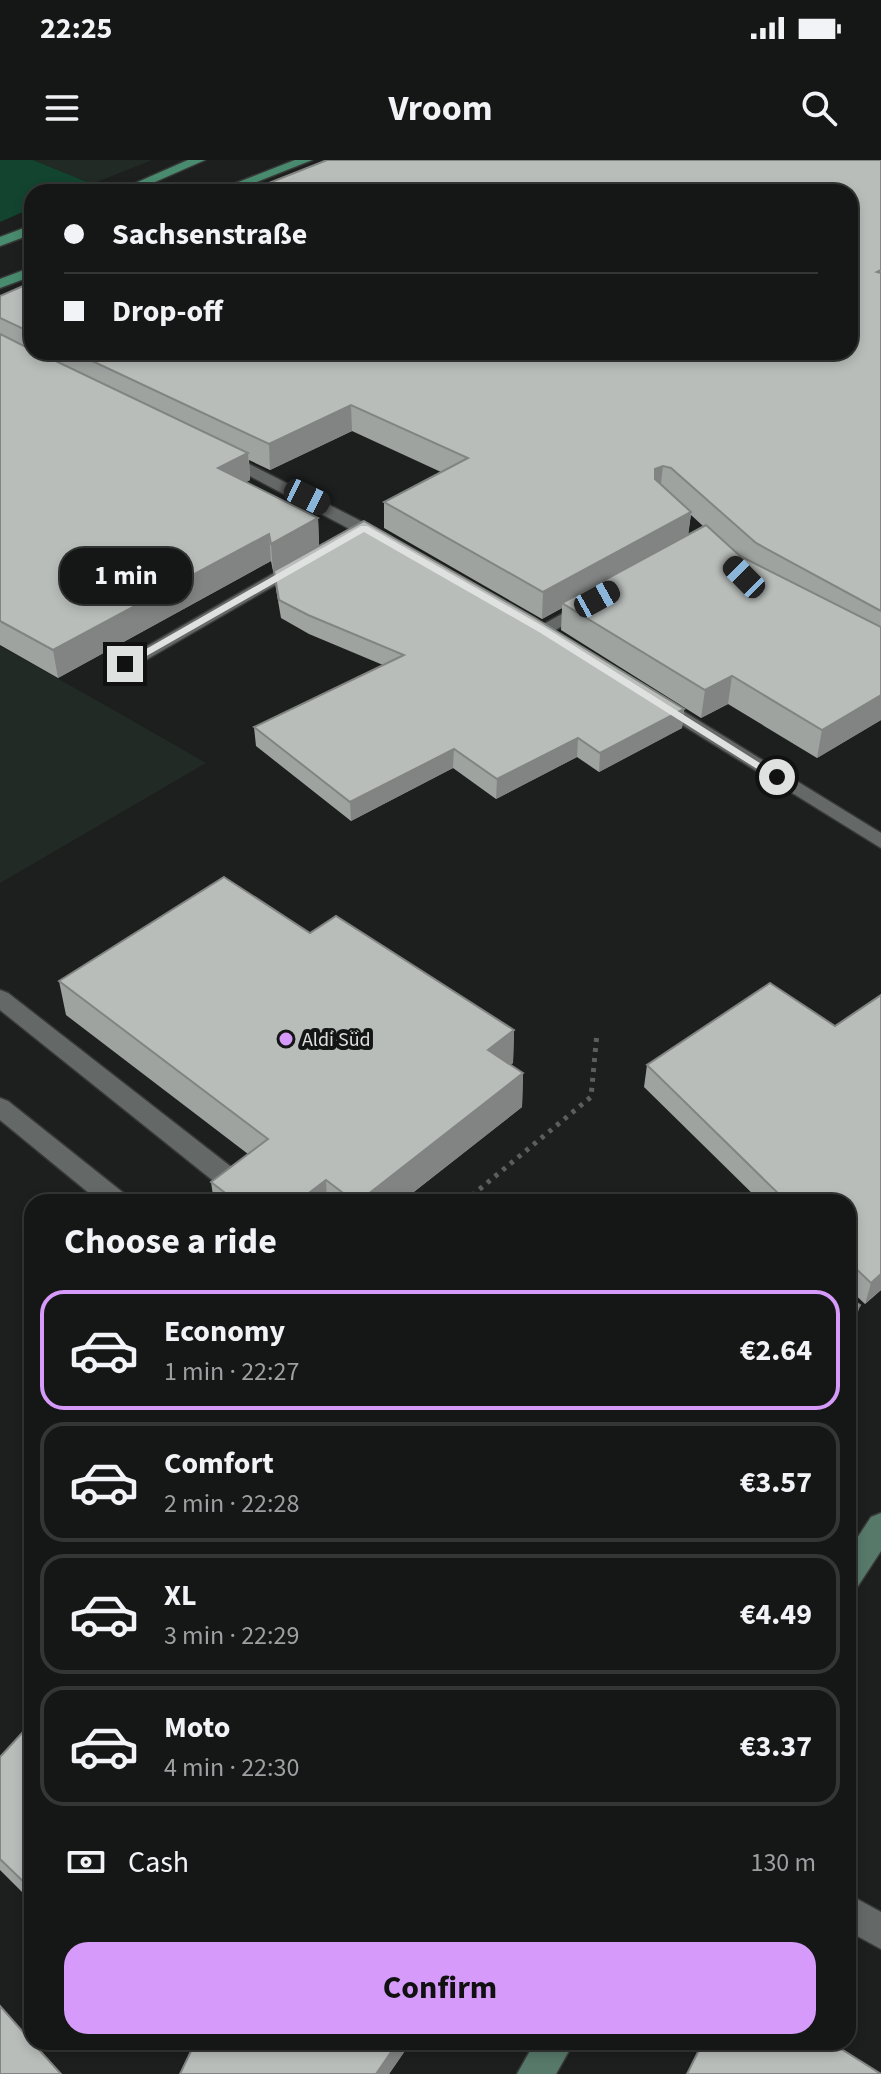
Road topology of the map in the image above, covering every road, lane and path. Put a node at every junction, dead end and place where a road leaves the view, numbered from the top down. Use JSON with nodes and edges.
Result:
{"nodes":[{"id":1,"x":199,"y":160,"type":"edge"},
{"id":2,"x":306,"y":160,"type":"edge"},
{"id":3,"x":140,"y":184,"type":"edge"},
{"id":4,"x":241,"y":184,"type":"edge"},
{"id":5,"x":24,"y":232,"type":"edge"},
{"id":6,"x":0,"y":242,"type":"edge"},
{"id":7,"x":24,"y":274,"type":"edge"},
{"id":8,"x":0,"y":284,"type":"edge"},
{"id":9,"x":210,"y":449,"type":"edge"},
{"id":10,"x":364,"y":528,"type":"junction"},
{"id":11,"x":338,"y":542,"type":"edge"},
{"id":12,"x":405,"y":552,"type":"edge"},
{"id":13,"x":312,"y":556,"type":"edge"},
{"id":14,"x":611,"y":592,"type":"edge"},
{"id":15,"x":542,"y":630,"type":"edge"},
{"id":16,"x":125,"y":664,"type":"dead end"},
{"id":17,"x":637,"y":689,"type":"edge"},
{"id":18,"x":881,"y":842,"type":"edge"},
{"id":19,"x":0,"y":998,"type":"edge"},
{"id":20,"x":597,"y":1033,"type":"dead end"},
{"id":21,"x":0,"y":1107,"type":"edge"},
{"id":22,"x":230,"y":1180,"type":"edge"},
{"id":23,"x":107,"y":1194,"type":"edge"},
{"id":24,"x":474,"y":1194,"type":"edge"},
{"id":25,"x":881,"y":1526,"type":"edge"},
{"id":26,"x":856,"y":1565,"type":"edge"},
{"id":27,"x":856,"y":1916,"type":"edge"},
{"id":28,"x":881,"y":1932,"type":"edge"},
{"id":29,"x":551,"y":2050,"type":"edge"},
{"id":30,"x":535,"y":2074,"type":"edge"}],
"edges":[{"from":1,"to":3,"type":"main road"},
{"from":2,"to":4,"type":"main road"},
{"from":5,"to":6,"type":"main road"},
{"from":7,"to":8,"type":"main road"},
{"from":9,"to":10,"type":"street"},
{"from":10,"to":11,"type":"street"},
{"from":10,"to":12,"type":"street"},
{"from":13,"to":16,"type":"street"},
{"from":14,"to":15,"type":"street"},
{"from":17,"to":18,"type":"street"},
{"from":19,"to":22,"type":"street"},
{"from":20,"to":24,"type":"path"},
{"from":21,"to":23,"type":"street"},
{"from":25,"to":26,"type":"street"},
{"from":27,"to":28,"type":"street"},
{"from":29,"to":30,"type":"street"}]}
